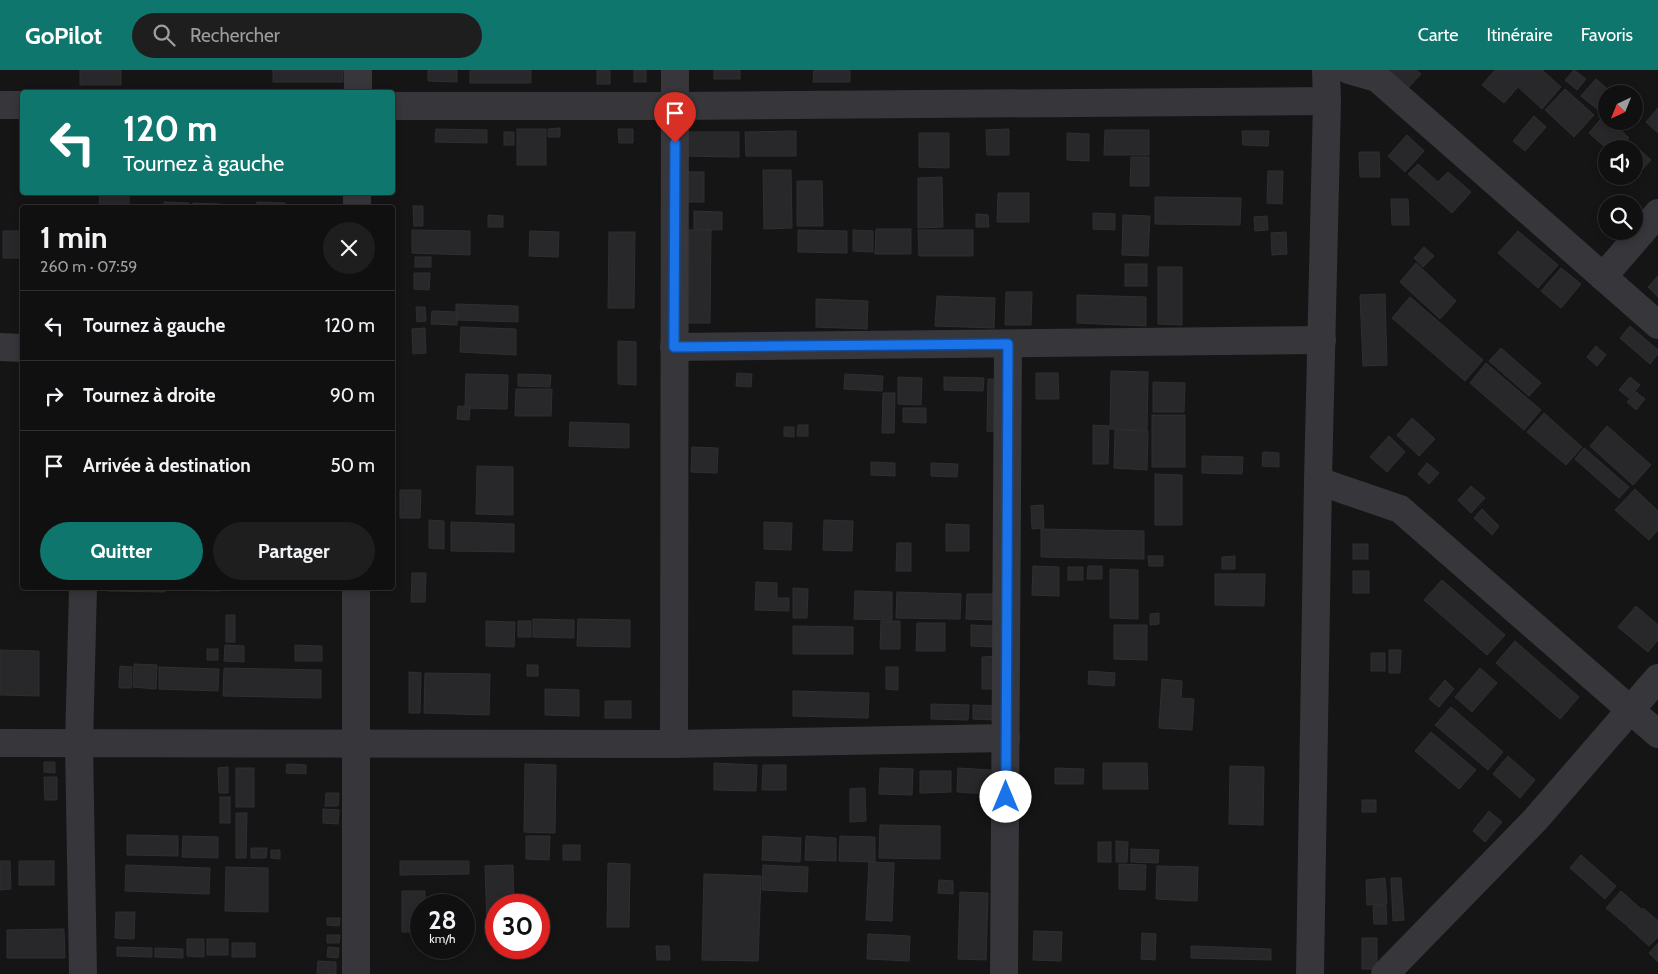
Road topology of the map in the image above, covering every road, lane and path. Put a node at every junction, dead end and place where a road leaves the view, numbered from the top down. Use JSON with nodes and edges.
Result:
{"nodes":[{"id":1,"x":358,"y":70,"type":"edge"},
{"id":2,"x":675,"y":70,"type":"edge"},
{"id":3,"x":1326,"y":70,"type":"edge"},
{"id":4,"x":1349,"y":70,"type":"edge"},
{"id":5,"x":358,"y":90,"type":"edge"},
{"id":6,"x":1327,"y":101,"type":"junction"},
{"id":7,"x":0,"y":105,"type":"edge"},
{"id":8,"x":20,"y":105,"type":"edge"},
{"id":9,"x":395,"y":106,"type":"edge"},
{"id":10,"x":675,"y":106,"type":"junction"},
{"id":11,"x":1658,"y":213,"type":"edge"},
{"id":12,"x":1603,"y":277,"type":"junction"},
{"id":13,"x":1658,"y":325,"type":"edge"},
{"id":14,"x":1322,"y":340,"type":"junction"},
{"id":15,"x":1008,"y":344,"type":"junction"},
{"id":16,"x":674,"y":347,"type":"junction"},
{"id":17,"x":0,"y":348,"type":"edge"},
{"id":18,"x":20,"y":348,"type":"edge"},
{"id":19,"x":1318,"y":481,"type":"junction"},
{"id":20,"x":83,"y":590,"type":"edge"},
{"id":21,"x":356,"y":590,"type":"edge"},
{"id":22,"x":1658,"y":678,"type":"edge"},
{"id":23,"x":1631,"y":710,"type":"junction"},
{"id":24,"x":1658,"y":734,"type":"edge"},
{"id":25,"x":1006,"y":738,"type":"junction"},
{"id":26,"x":0,"y":744,"type":"edge"},
{"id":27,"x":79,"y":744,"type":"junction"},
{"id":28,"x":356,"y":744,"type":"junction"},
{"id":29,"x":674,"y":744,"type":"junction"},
{"id":30,"x":83,"y":974,"type":"edge"},
{"id":31,"x":356,"y":974,"type":"edge"},
{"id":32,"x":1004,"y":974,"type":"edge"},
{"id":33,"x":1310,"y":974,"type":"edge"},
{"id":34,"x":1385,"y":974,"type":"edge"}],
"edges":[{"from":1,"to":5,"type":"street"},
{"from":2,"to":10,"type":"street"},
{"from":3,"to":6,"type":"street"},
{"from":4,"to":12,"type":"street"},
{"from":6,"to":10,"type":"street"},
{"from":6,"to":14,"type":"street"},
{"from":7,"to":8,"type":"street"},
{"from":9,"to":10,"type":"street"},
{"from":10,"to":16,"type":"street"},
{"from":11,"to":12,"type":"street"},
{"from":12,"to":13,"type":"street"},
{"from":14,"to":15,"type":"street"},
{"from":14,"to":19,"type":"street"},
{"from":15,"to":16,"type":"street"},
{"from":15,"to":25,"type":"street"},
{"from":16,"to":29,"type":"street"},
{"from":17,"to":18,"type":"street"},
{"from":19,"to":23,"type":"street"},
{"from":19,"to":33,"type":"street"},
{"from":20,"to":27,"type":"street"},
{"from":21,"to":28,"type":"street"},
{"from":22,"to":23,"type":"street"},
{"from":23,"to":24,"type":"street"},
{"from":23,"to":34,"type":"street"},
{"from":25,"to":29,"type":"street"},
{"from":25,"to":32,"type":"street"},
{"from":26,"to":27,"type":"street"},
{"from":27,"to":28,"type":"street"},
{"from":27,"to":30,"type":"street"},
{"from":28,"to":29,"type":"street"},
{"from":28,"to":31,"type":"street"}]}
